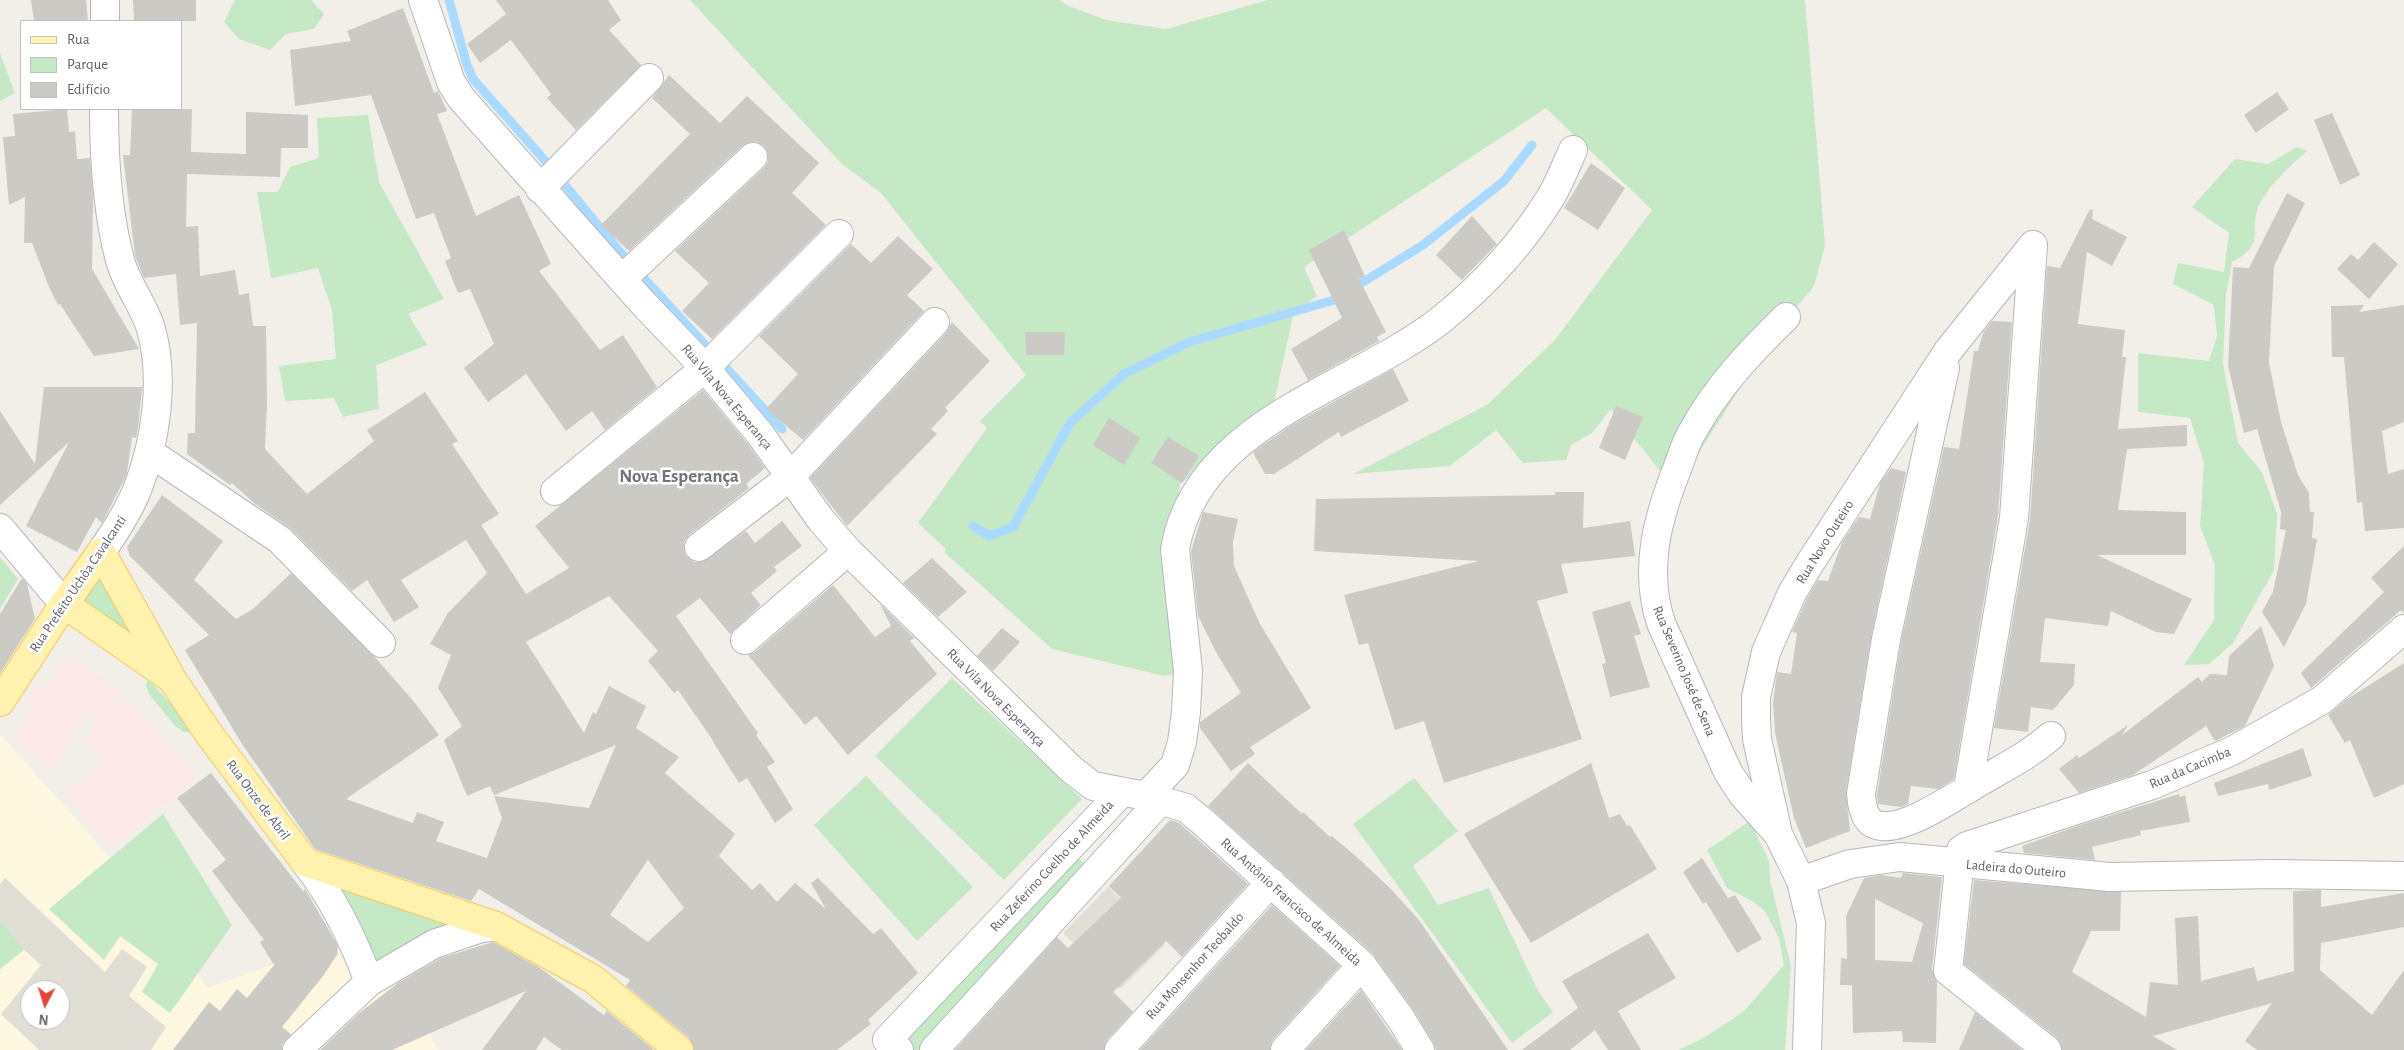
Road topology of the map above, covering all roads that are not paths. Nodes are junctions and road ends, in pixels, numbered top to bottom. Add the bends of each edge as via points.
1 (105, 0) edge
2 (423, 0) edge
3 (105, 20) edge
4 (649, 78) dead end
5 (104, 110) edge
6 (1573, 150) dead end
7 (753, 157) dead end
8 (540, 188) junction
9 (839, 234) dead end
10 (623, 278) junction
11 (1786, 317) dead end
12 (935, 322) dead end
13 (1948, 351) junction
14 (705, 368) junction
15 (149, 452) junction
16 (790, 477) junction
17 (555, 492) dead end
18 (0, 528) edge
19 (699, 547) dead end
20 (848, 551) junction
21 (101, 552) junction
22 (64, 604) junction
23 (2404, 629) edge
24 (745, 640) dead end
25 (381, 643) dead end
26 (172, 679) junction
27 (0, 702) edge
28 (2051, 736) dead end
29 (1968, 788) junction
30 (1143, 796) junction
31 (1778, 834) junction
32 (305, 862) junction
33 (1960, 864) junction
34 (2404, 876) edge
35 (1801, 881) junction
36 (1271, 882) junction
37 (496, 926) junction
38 (1362, 965) junction
39 (369, 982) junction
40 (893, 1045) edge
41 (297, 1050) edge
42 (679, 1050) edge
43 (934, 1050) edge
44 (1119, 1050) edge
45 (1285, 1050) edge
46 (1420, 1050) edge
47 (1807, 1050) edge
48 (2047, 1050) edge

1 - 3 street
2 - 8 street, Rua Vila Nova Esperança via 451,82 461,98
4 - 8 street
5 - 15 street, Rua Prefeito Uchôa Cavalcanti via 108,179 120,261 150,327 155,349 157,398
6 - 30 street via 1553,194 1533,225 1507,258 1441,320 1303,398 1236,448 1200,488 1178,534 1175,549 1188,671 1182,742 1175,765
7 - 10 street
8 - 10 street, Rua Vila Nova Esperança
9 - 14 street
10 - 14 street, Rua Vila Nova Esperança
11 - 31 street, Rua Severino José de Sena via 1748,356 1693,430 1668,490 1653,545 1652,568 1655,604 1661,623 1718,752 1743,795
12 - 16 street
13 - 29 street via 1886,639 1862,804 1870,821 1882,827 1917,818
13 - 29 street, Rua Novo Outeiro via 2032,245 2014,518
13 - 31 street, Rua Novo Outeiro via 1810,563 1792,593 1766,652 1756,697 1757,738
14 - 16 street, Rua Vila Nova Esperança via 760,434
14 - 17 street
15 - 21 street, Rua Prefeito Uchôa Cavalcanti via 137,490
15 - 25 street via 280,540
16 - 19 street
16 - 20 street, Rua Vila Nova Esperança
18 - 22 street
20 - 24 street
20 - 30 street, Rua Vila Nova Esperança via 1056,757 1093,786
21 - 22 main road, Rua Prefeito Uchôa Cavalcanti
21 - 26 main road
22 - 26 main road, Rua Onze de Abril
22 - 27 main road, Rua Prefeito Uchôa Cavalcanti
23 - 33 street, Rua da Cacimba via 2322,700 2232,750 2152,786 1967,846 1960,852
26 - 32 main road, Rua Onze de Abril
28 - 29 street via 2020,761
30 - 36 street, Rua Antônio Francisco de Almeida via 1186,808
30 - 40 street, Rua Zeferino Coelho de Almeida
30 - 43 street
31 - 35 street, Rua Novo Outeiro
32 - 37 main road
32 - 39 street via 337,908
33 - 34 street, Ladeira do Outeiro via 2110,876
33 - 35 street, Ladeira do Outeiro via 1886,858 1850,864
33 - 48 street via 1948,971
35 - 47 street via 1811,923
36 - 38 street, Rua Antônio Francisco de Almeida
36 - 44 street, Rua Monsenhor Teobaldo
37 - 39 street via 434,944
37 - 42 main road via 593,979
38 - 45 street
38 - 46 street, Rua Antônio Francisco de Almeida
39 - 41 street

